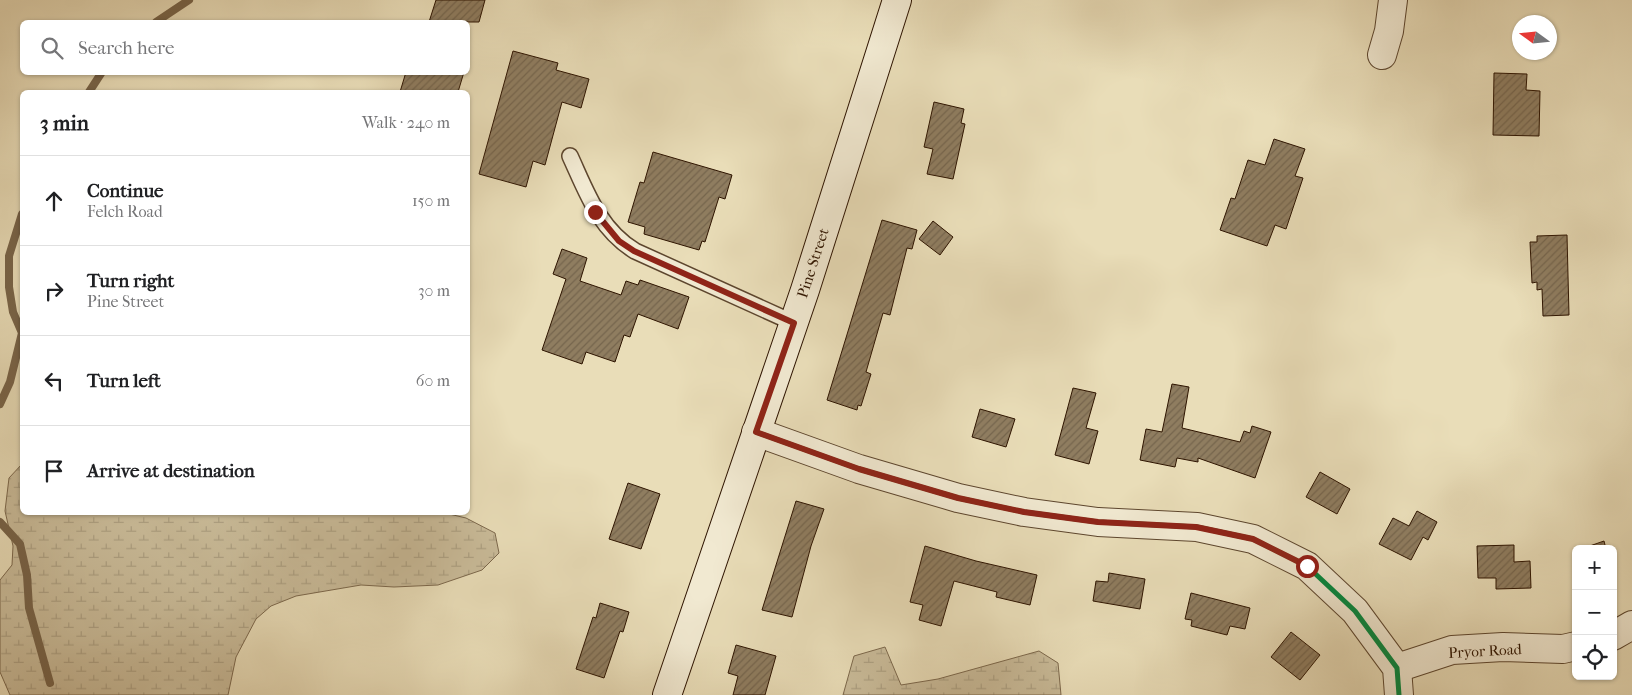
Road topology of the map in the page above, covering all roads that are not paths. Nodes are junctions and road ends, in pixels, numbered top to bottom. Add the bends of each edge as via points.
1 (897, 0) edge
2 (1393, 0) edge
3 (1382, 56) dead end
4 (570, 156) dead end
5 (794, 323) junction
6 (756, 432) junction
7 (1632, 624) edge
8 (1615, 635) edge
9 (1572, 647) edge
10 (1397, 668) junction
11 (667, 695) edge
12 (1399, 695) edge

1 - 5 street, Pine Street
2 - 3 street
4 - 5 lane via 595,212 619,241 634,251
5 - 6 street, Pine Street
6 - 10 street via 859,469 958,498 1098,522 1196,527 1253,539 1307,566 1355,611
6 - 11 street, Pine Street
7 - 8 street
9 - 10 street, Pryor Road via 1452,650
10 - 12 street

